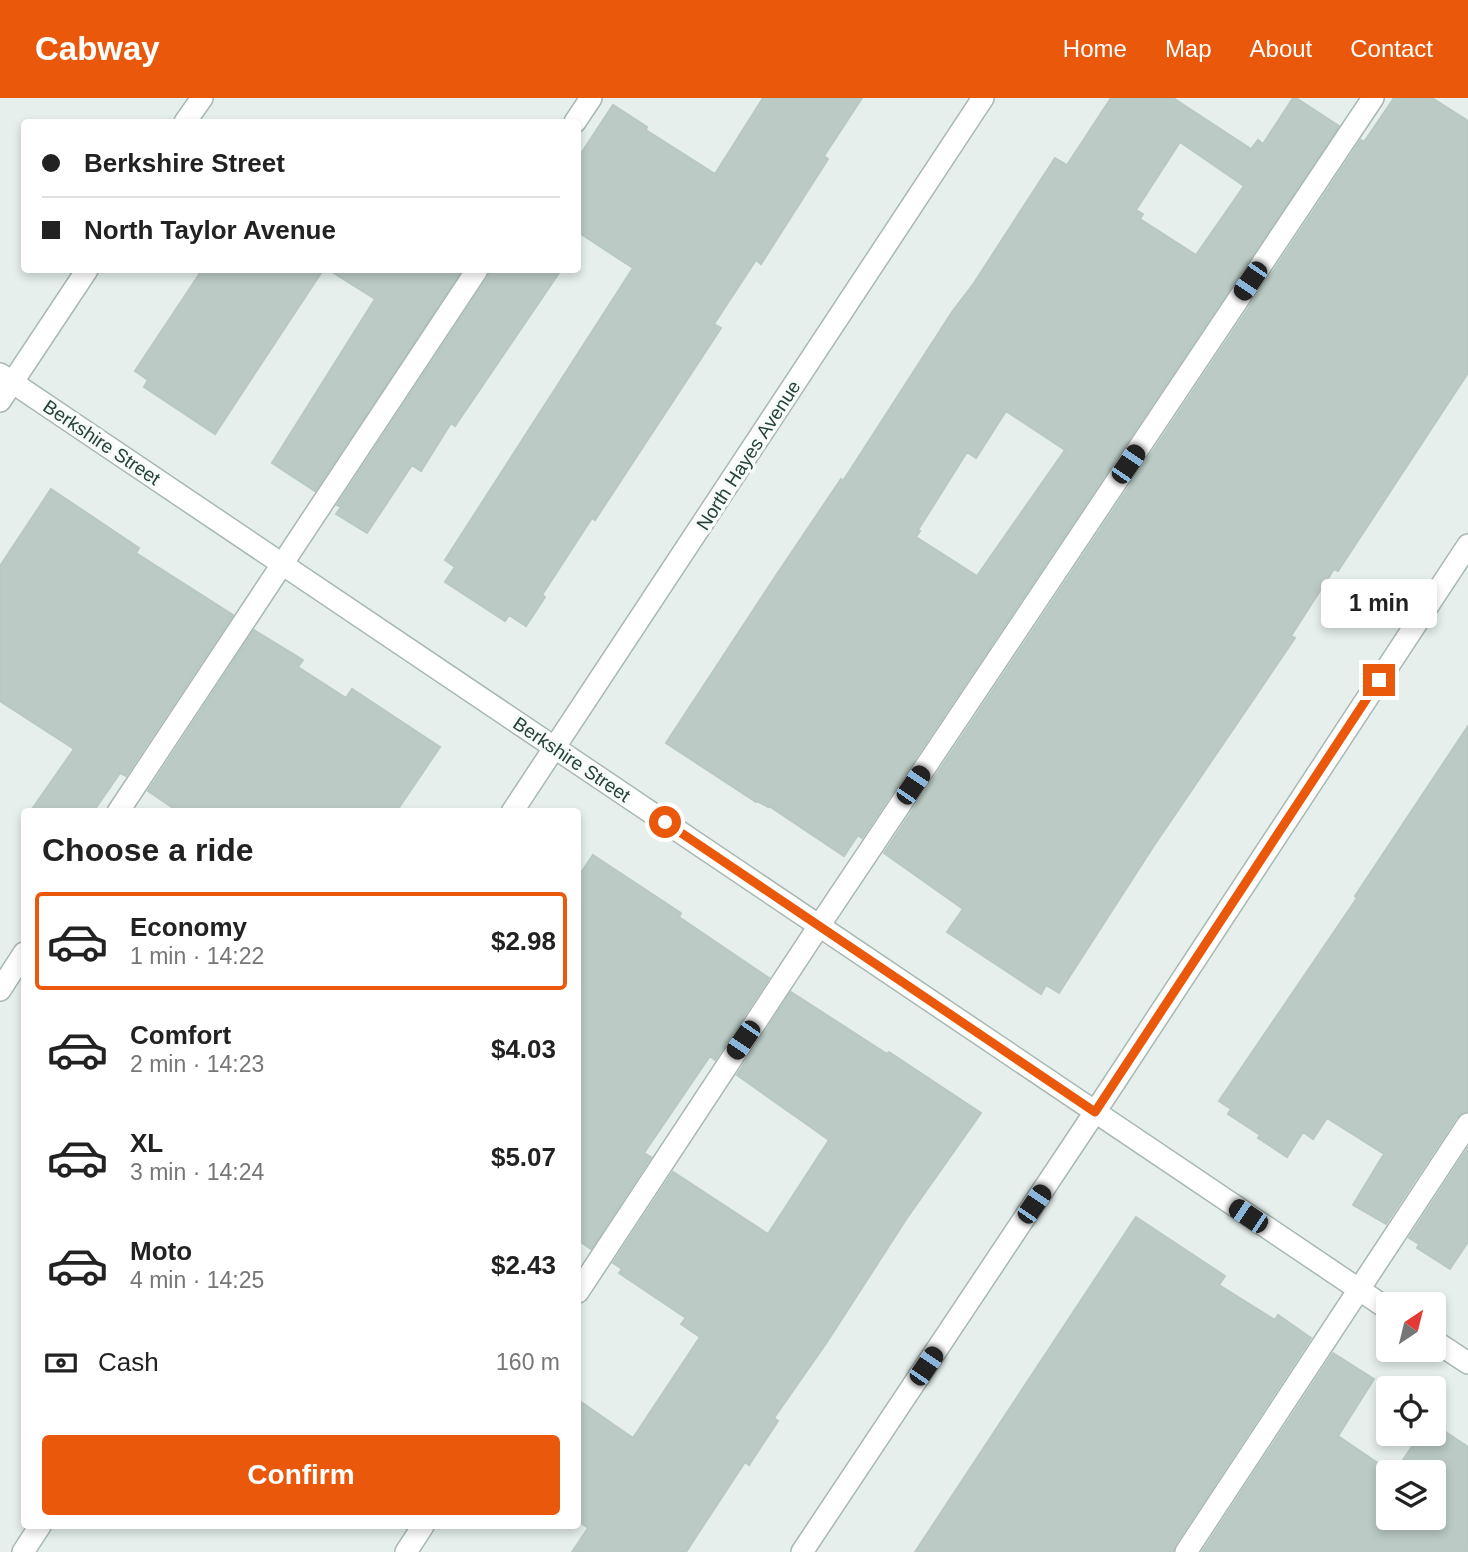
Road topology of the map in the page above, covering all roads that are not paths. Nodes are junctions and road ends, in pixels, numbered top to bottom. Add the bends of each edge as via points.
1 (202, 98) edge
2 (591, 98) edge
3 (983, 98) edge
4 (1373, 98) edge
5 (187, 119) edge
6 (577, 119) edge
7 (85, 273) edge
8 (475, 273) edge
9 (6, 378) edge
10 (0, 401) edge
11 (1468, 545) edge
12 (282, 564) junction
13 (555, 748) junction
14 (121, 808) edge
15 (515, 808) edge
16 (819, 926) junction
17 (21, 958) edge
18 (0, 990) edge
19 (1095, 1112) junction
20 (1468, 1124) edge
21 (581, 1287) edge
22 (1358, 1289) junction
23 (1376, 1301) edge
24 (1446, 1349) edge
25 (1468, 1363) edge
26 (38, 1529) edge
27 (421, 1529) edge
28 (23, 1552) edge
29 (406, 1552) edge
30 (802, 1552) edge
31 (1186, 1552) edge

1 - 5 street
2 - 6 street
3 - 13 street, North Hayes Avenue
4 - 16 street
7 - 9 street
8 - 12 street
9 - 10 street
9 - 12 street, Berkshire Street
11 - 19 street
12 - 13 street, Berkshire Street
12 - 14 street
13 - 15 street, North Hayes Avenue
13 - 16 street, Berkshire Street
16 - 19 street, Berkshire Street
16 - 21 street
17 - 18 street
19 - 22 street, Berkshire Street
19 - 30 street
20 - 22 street
22 - 23 street, Berkshire Street
22 - 31 street
24 - 25 street
26 - 28 street
27 - 29 street

